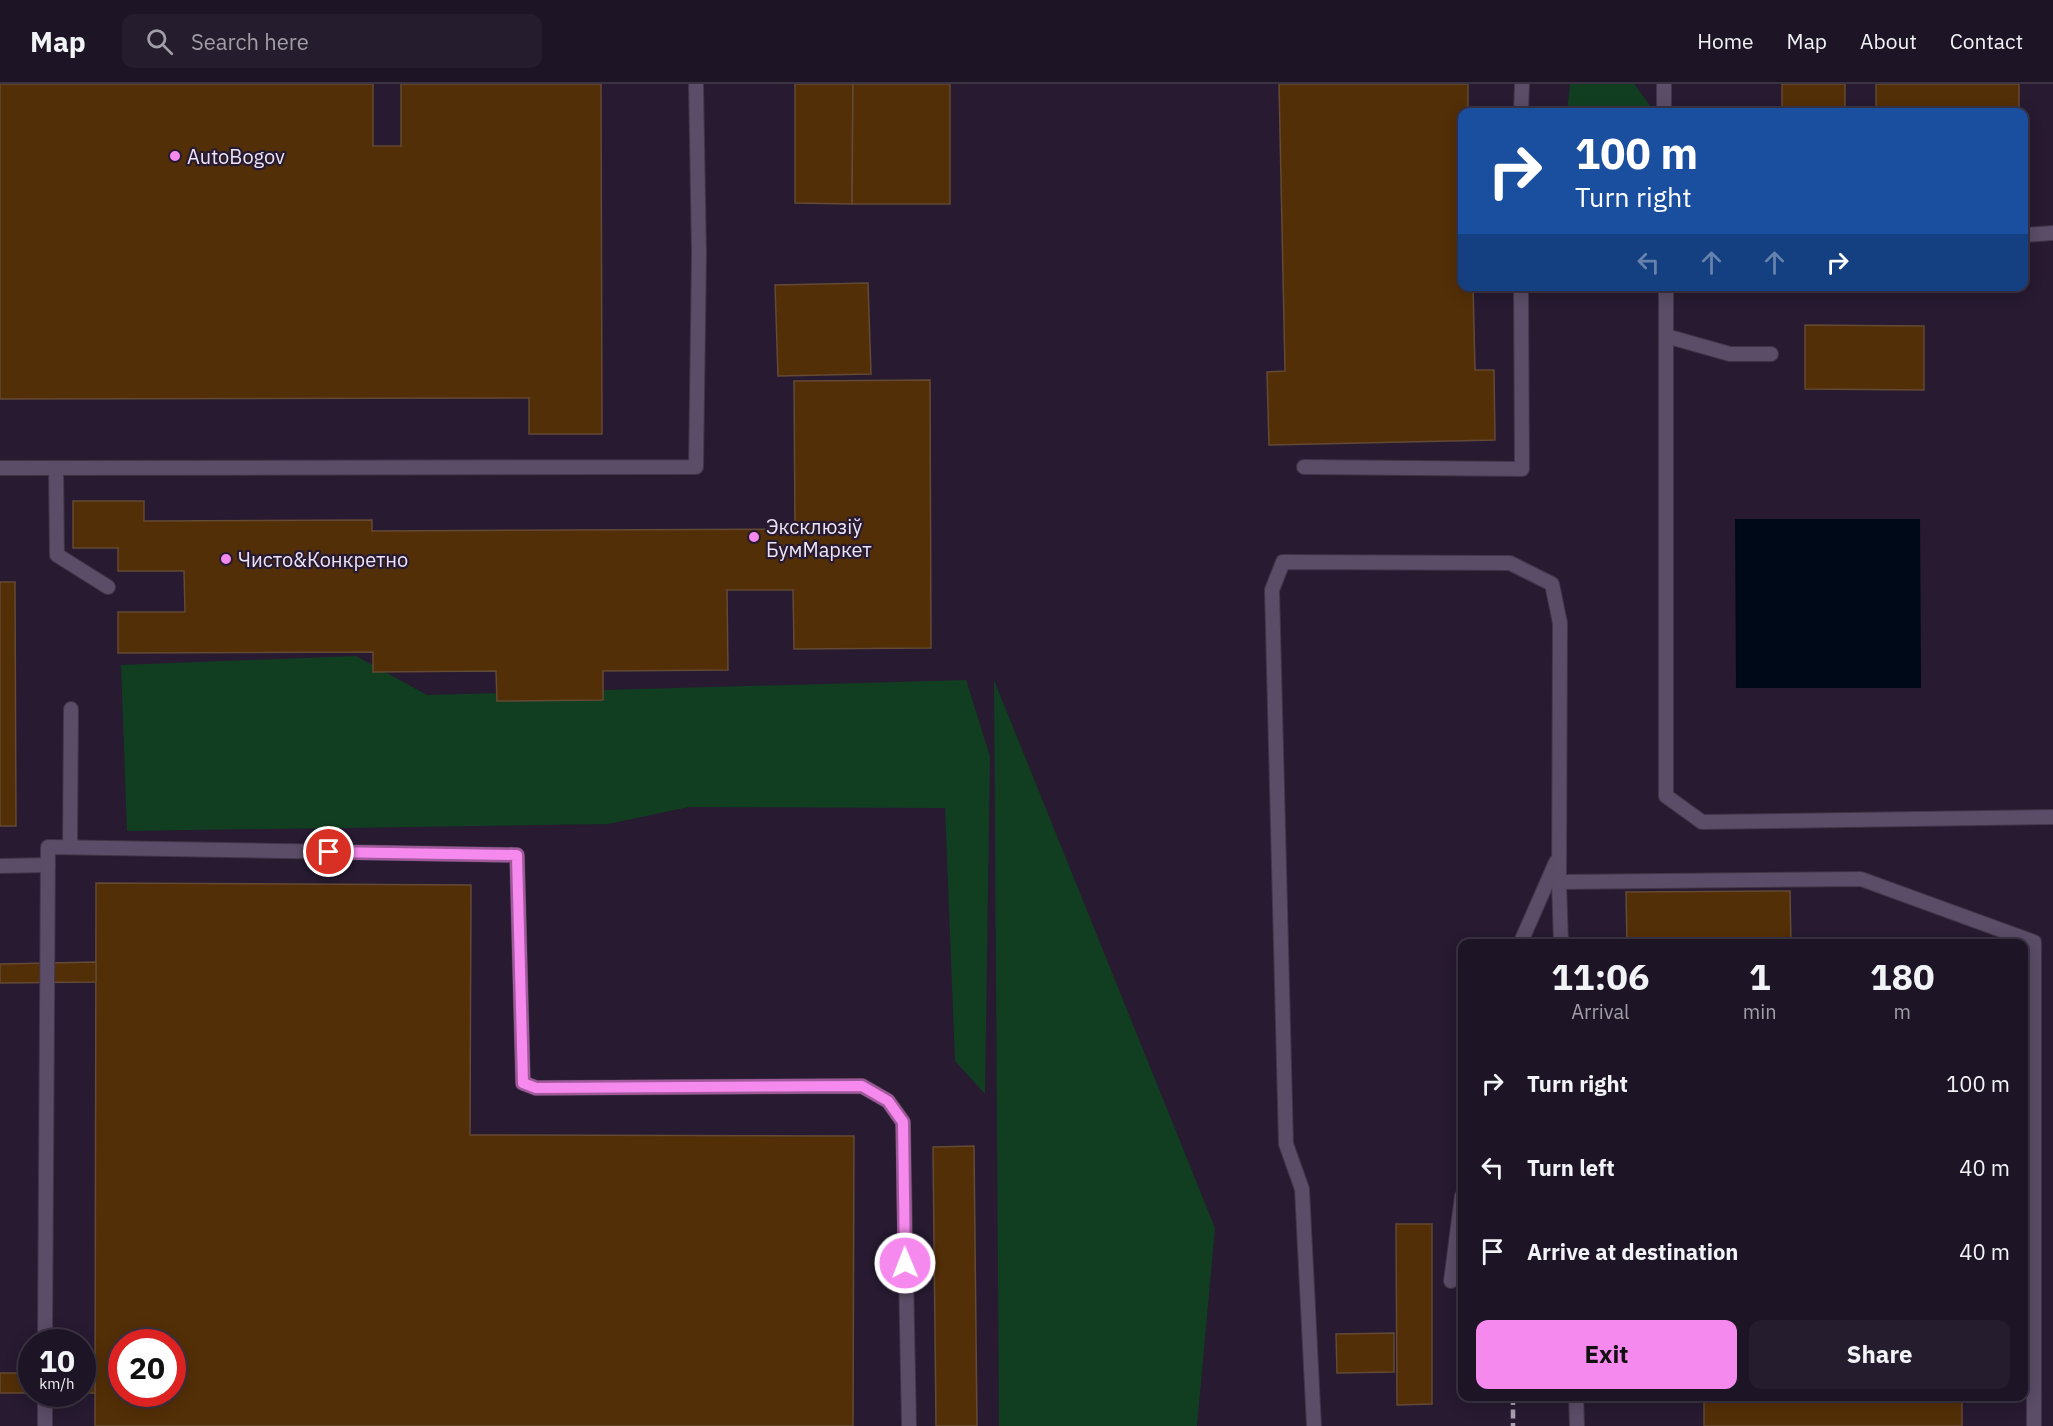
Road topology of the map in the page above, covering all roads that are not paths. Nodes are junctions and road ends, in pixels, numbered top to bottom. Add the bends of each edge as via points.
1 (696, 84) edge
2 (1522, 84) edge
3 (1664, 84) edge
4 (1521, 108) edge
5 (1664, 108) edge
6 (2053, 233) edge
7 (2028, 235) edge
8 (1521, 291) edge
9 (1666, 291) edge
10 (1666, 336) junction
11 (1771, 354) dead end
12 (1304, 467) dead end
13 (0, 468) edge
14 (56, 468) junction
15 (108, 587) dead end
16 (71, 709) dead end
17 (2053, 818) edge
18 (70, 847) junction
19 (1559, 855) junction
20 (48, 865) junction
21 (0, 866) edge
22 (1559, 882) junction
23 (1522, 939) edge
24 (1561, 939) edge
25 (2026, 939) edge
26 (2028, 940) edge
27 (1458, 1227) edge
28 (1451, 1281) dead end
29 (45, 1329) edge
30 (1576, 1401) edge
31 (45, 1407) edge
32 (45, 1426) edge
33 (909, 1426) edge
34 (1314, 1426) edge
35 (1577, 1426) edge
36 (2034, 1426) edge

1 - 14 lane via 696,467
2 - 4 lane
3 - 5 lane
6 - 7 lane
8 - 12 lane via 1522,469
9 - 10 lane
10 - 11 lane via 1730,354
10 - 17 lane via 1666,796 1702,822
13 - 14 lane
14 - 15 lane via 57,555
16 - 18 lane
18 - 20 lane via 48,847
18 - 33 lane via 517,855 523,1083 536,1088 862,1086 888,1101 903,1122
19 - 22 lane
19 - 23 lane
19 - 34 lane via 1560,623 1552,584 1510,563 1283,562 1272,590 1286,1143 1302,1190
20 - 21 lane
20 - 29 lane
22 - 24 lane
22 - 25 lane via 1861,879
26 - 36 lane via 2034,942
27 - 28 lane
30 - 35 lane
31 - 32 lane

